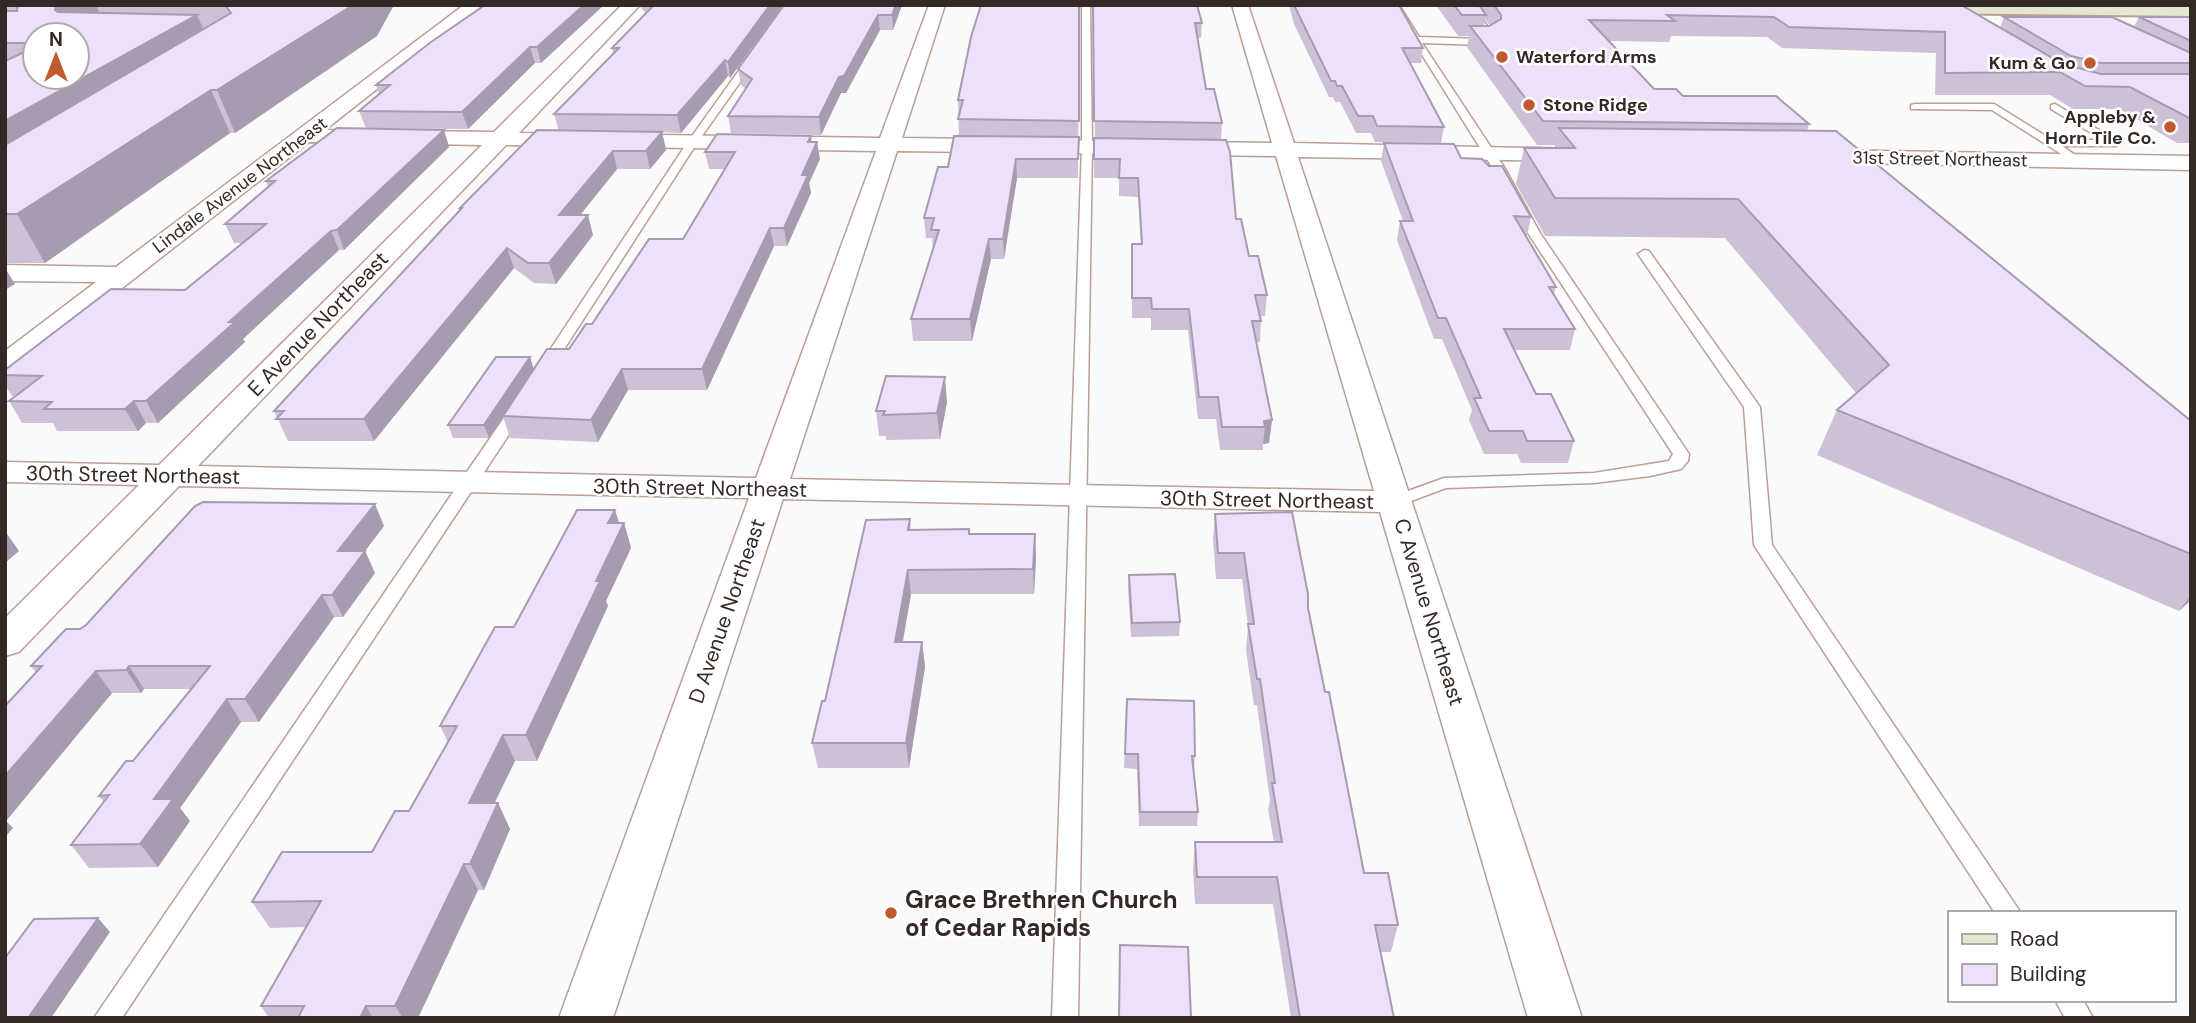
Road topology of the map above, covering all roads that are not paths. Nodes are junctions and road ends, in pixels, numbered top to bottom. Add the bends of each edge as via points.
1 (475, 5) edge
2 (632, 5) edge
3 (937, 5) edge
4 (1086, 5) edge
5 (1240, 5) edge
6 (1395, 5) edge
7 (1468, 5) edge
8 (1894, 7) edge
9 (2048, 7) edge
10 (1949, 10) edge
11 (2191, 10) edge
12 (2082, 21) edge
13 (1416, 40) junction
14 (760, 48) edge
15 (1915, 107) dead end
16 (2055, 107) dead end
17 (304, 136) junction
18 (499, 140) junction
19 (692, 143) junction
20 (2049, 143) junction
21 (2096, 143) junction
22 (890, 144) junction
23 (1087, 146) junction
24 (1286, 149) junction
25 (1488, 153) junction
26 (1598, 154) edge
27 (1803, 157) edge
28 (2077, 161) junction
29 (2125, 162) junction
30 (2191, 163) edge
31 (1644, 254) dead end
32 (5, 273) edge
33 (123, 275) junction
34 (5, 365) edge
35 (5, 472) edge
36 (169, 476) junction
37 (470, 483) junction
38 (769, 490) junction
39 (1076, 497) junction
40 (1395, 502) junction
41 (5, 642) edge
42 (2009, 911) edge
43 (2069, 1002) edge
44 (107, 1018) edge
45 (586, 1018) edge
46 (1065, 1018) edge
47 (1555, 1018) edge
48 (2080, 1018) edge

1 - 17 street, Lindale Avenue Northeast
2 - 18 street, E Avenue Northeast
3 - 22 street, D Avenue Northeast
4 - 23 lane
5 - 24 street, C Avenue Northeast
6 - 13 lane
7 - 13 lane via 1491,37 1484,42
8 - 10 main road
9 - 10 main road
9 - 11 main road
9 - 12 lane
13 - 25 lane
14 - 19 lane
15 - 20 lane via 1994,107
16 - 21 lane via 2116,143
17 - 18 street
17 - 33 street, Lindale Avenue Northeast
18 - 19 street
18 - 36 street, E Avenue Northeast
19 - 22 street
19 - 37 lane
20 - 21 lane
20 - 28 lane
21 - 29 lane
22 - 23 street
22 - 38 street, D Avenue Northeast
23 - 24 street
23 - 39 lane
24 - 25 street
24 - 40 street, C Avenue Northeast
25 - 26 street
25 - 40 lane via 1534,233 1681,454 1680,461 1661,469 1594,478 1444,483
27 - 28 street, 31st Street Northeast
28 - 29 street, 31st Street Northeast
29 - 30 street, 31st Street Northeast
31 - 42 lane via 1752,407 1763,545
32 - 33 street
33 - 34 street, Lindale Avenue Northeast
35 - 36 street, 30th Street Northeast
36 - 37 street, 30th Street Northeast
36 - 41 street, E Avenue Northeast
37 - 38 street, 30th Street Northeast
37 - 44 lane
38 - 39 street, 30th Street Northeast
38 - 45 street, D Avenue Northeast
39 - 40 street, 30th Street Northeast
39 - 46 lane
40 - 47 street, C Avenue Northeast
43 - 48 lane

